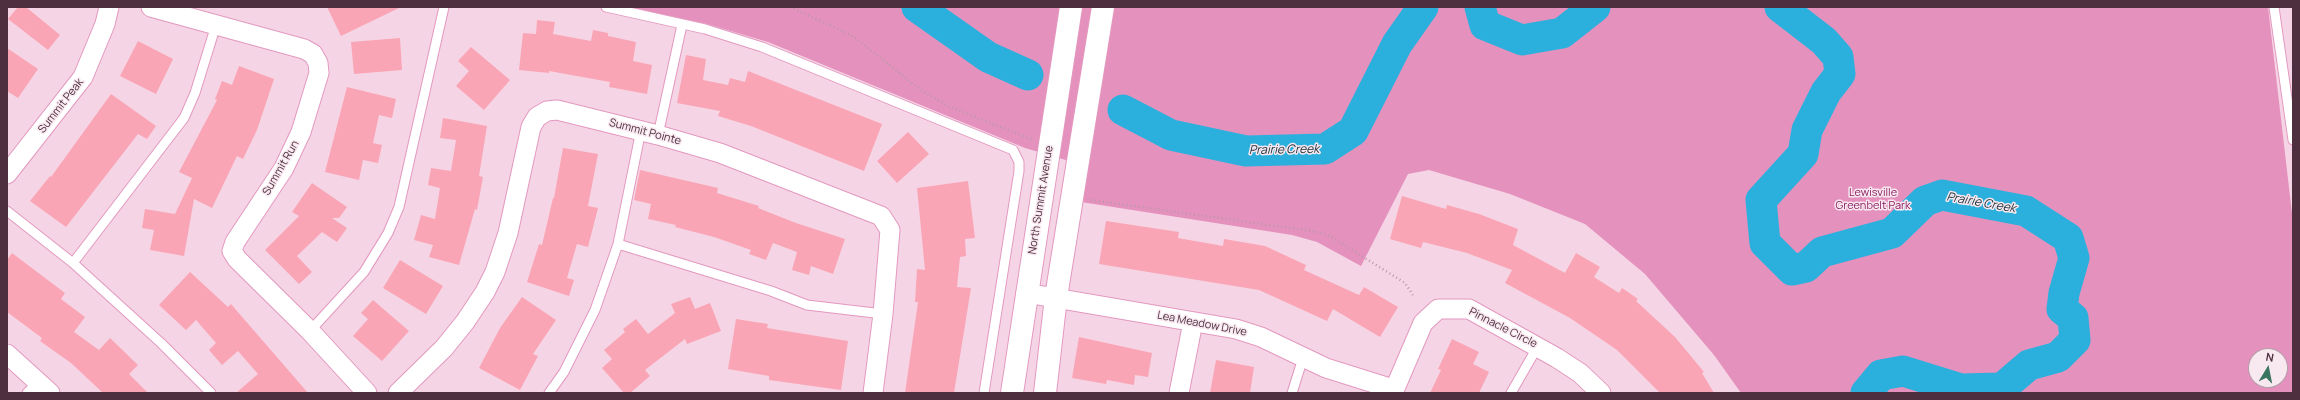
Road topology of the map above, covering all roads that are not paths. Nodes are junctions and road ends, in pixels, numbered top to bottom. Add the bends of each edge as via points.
1 (109, 7) edge
2 (151, 7) edge
3 (444, 7) edge
4 (606, 7) edge
5 (1071, 7) edge
6 (1103, 7) edge
7 (2274, 7) edge
8 (682, 24) junction
9 (216, 25) junction
10 (650, 132) junction
11 (2293, 140) edge
12 (7, 174) edge
13 (7, 211) edge
14 (618, 244) junction
15 (73, 264) junction
16 (1026, 292) junction
17 (1056, 297) junction
18 (883, 314) junction
19 (1193, 322) junction
20 (310, 332) junction
21 (1538, 346) junction
22 (7, 354) edge
23 (1303, 358) junction
24 (38, 389) edge
25 (1393, 391) edge
26 (211, 393) edge
27 (367, 393) edge
28 (398, 393) edge
29 (549, 393) edge
30 (873, 393) edge
31 (984, 393) edge
32 (1012, 393) edge
33 (1045, 393) edge
34 (1179, 393) edge
35 (1292, 393) edge
36 (1510, 393) edge
37 (1601, 393) edge

1 - 12 street, Summit Peak via 105,24 83,77
2 - 9 street, Summit Run
3 - 20 lane via 399,207 388,233 364,272
4 - 8 lane
5 - 16 main road, North Summit Avenue
6 - 17 main road
7 - 11 lane
8 - 10 lane
8 - 31 lane via 762,47 1013,150 1019,162 1019,171
9 - 15 lane via 195,93 184,118
9 - 20 street, Summit Run via 304,49 313,54 318,63 319,73 301,132 284,168 232,250 237,259
10 - 14 lane
10 - 18 street, Summit Pointe via 720,153 881,216 890,230
10 - 28 street, Summit Pointe via 557,110 546,111 537,117 531,127 513,215 495,272 473,310 448,343
13 - 15 lane
14 - 18 lane via 771,291 807,305
14 - 29 lane via 595,310 564,372
15 - 26 lane via 161,343
16 - 17 street, Lea Meadow Drive
16 - 32 main road, North Summit Avenue
17 - 19 street, Lea Meadow Drive
17 - 33 main road
18 - 30 street, Summit Pointe
19 - 23 street, Lea Meadow Drive via 1236,329 1261,337
19 - 34 street
20 - 27 street, Summit Run
21 - 25 street, Pinnacle Circle via 1469,309 1438,309 1424,323
21 - 36 lane
21 - 37 street, Pinnacle Circle via 1580,373
22 - 24 street
23 - 25 street, Lea Meadow Drive
23 - 35 lane

